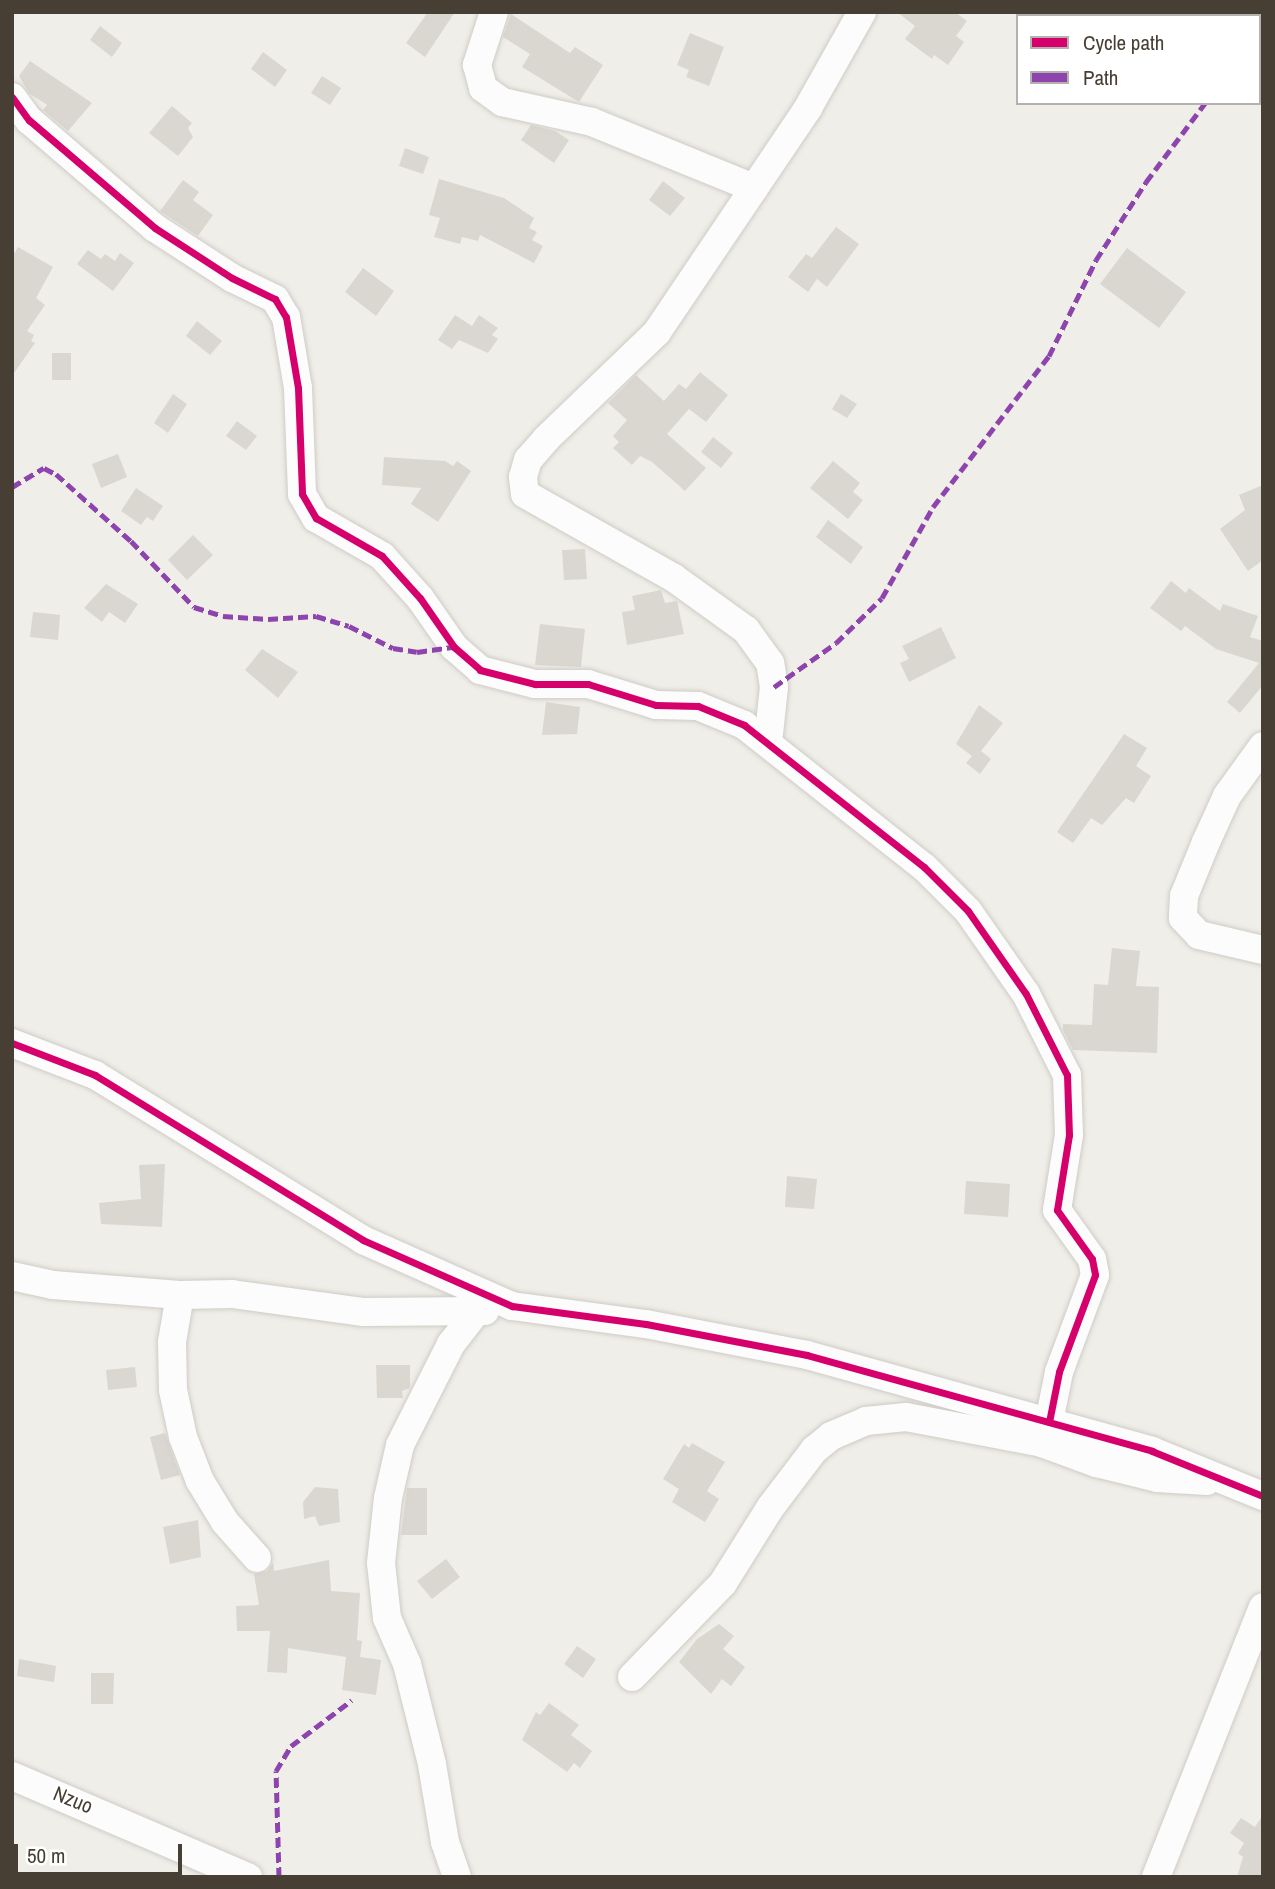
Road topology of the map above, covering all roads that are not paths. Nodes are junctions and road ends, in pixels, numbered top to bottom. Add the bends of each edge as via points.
1 (494, 12) edge
2 (862, 12) edge
3 (1255, 12) edge
4 (1263, 14) edge
5 (12, 97) edge
6 (754, 188) junction
7 (768, 743) junction
8 (1263, 746) edge
9 (1263, 950) edge
10 (12, 1043) edge
11 (12, 1276) edge
12 (180, 1295) junction
13 (512, 1306) junction
14 (475, 1313) junction
15 (1049, 1422) junction
16 (1217, 1480) junction
17 (1263, 1496) edge
18 (257, 1558) dead end
19 (1263, 1607) edge
20 (632, 1677) dead end
21 (12, 1776) edge
22 (248, 1877) edge
23 (457, 1877) edge
24 (1156, 1877) edge

1 - 6 street via 477,65 483,88 502,102 592,122
2 - 6 street via 808,108
3 - 4 street
5 - 7 street via 29,120 155,228 232,278 275,299 286,317 294,354 302,494 316,518 382,556 420,598 454,647 480,670 536,684 588,684 656,705 698,706 744,725
6 - 7 street via 657,332 546,439 527,460 523,477 526,494 674,578 746,630 770,663 774,687
7 - 15 street via 924,867 968,911 1026,994 1068,1074 1069,1135 1057,1210 1092,1259 1095,1275 1059,1372
8 - 9 street via 1227,796 1184,896 1183,918 1199,935 1224,945
10 - 13 street via 95,1074 363,1240
11 - 12 street via 53,1285
12 - 14 street via 232,1294 364,1312
12 - 18 street via 172,1342 173,1390 183,1437 206,1491
13 - 14 street
13 - 15 street via 646,1324 807,1355
14 - 23 street via 451,1344 400,1445 381,1563 387,1618 407,1664 432,1764 445,1842
15 - 16 street via 1152,1451
16 - 17 street
16 - 20 street via 1157,1478 1042,1443 906,1417 866,1421 831,1436 814,1450 770,1508 723,1583
19 - 24 street
21 - 22 street, Nzuo

